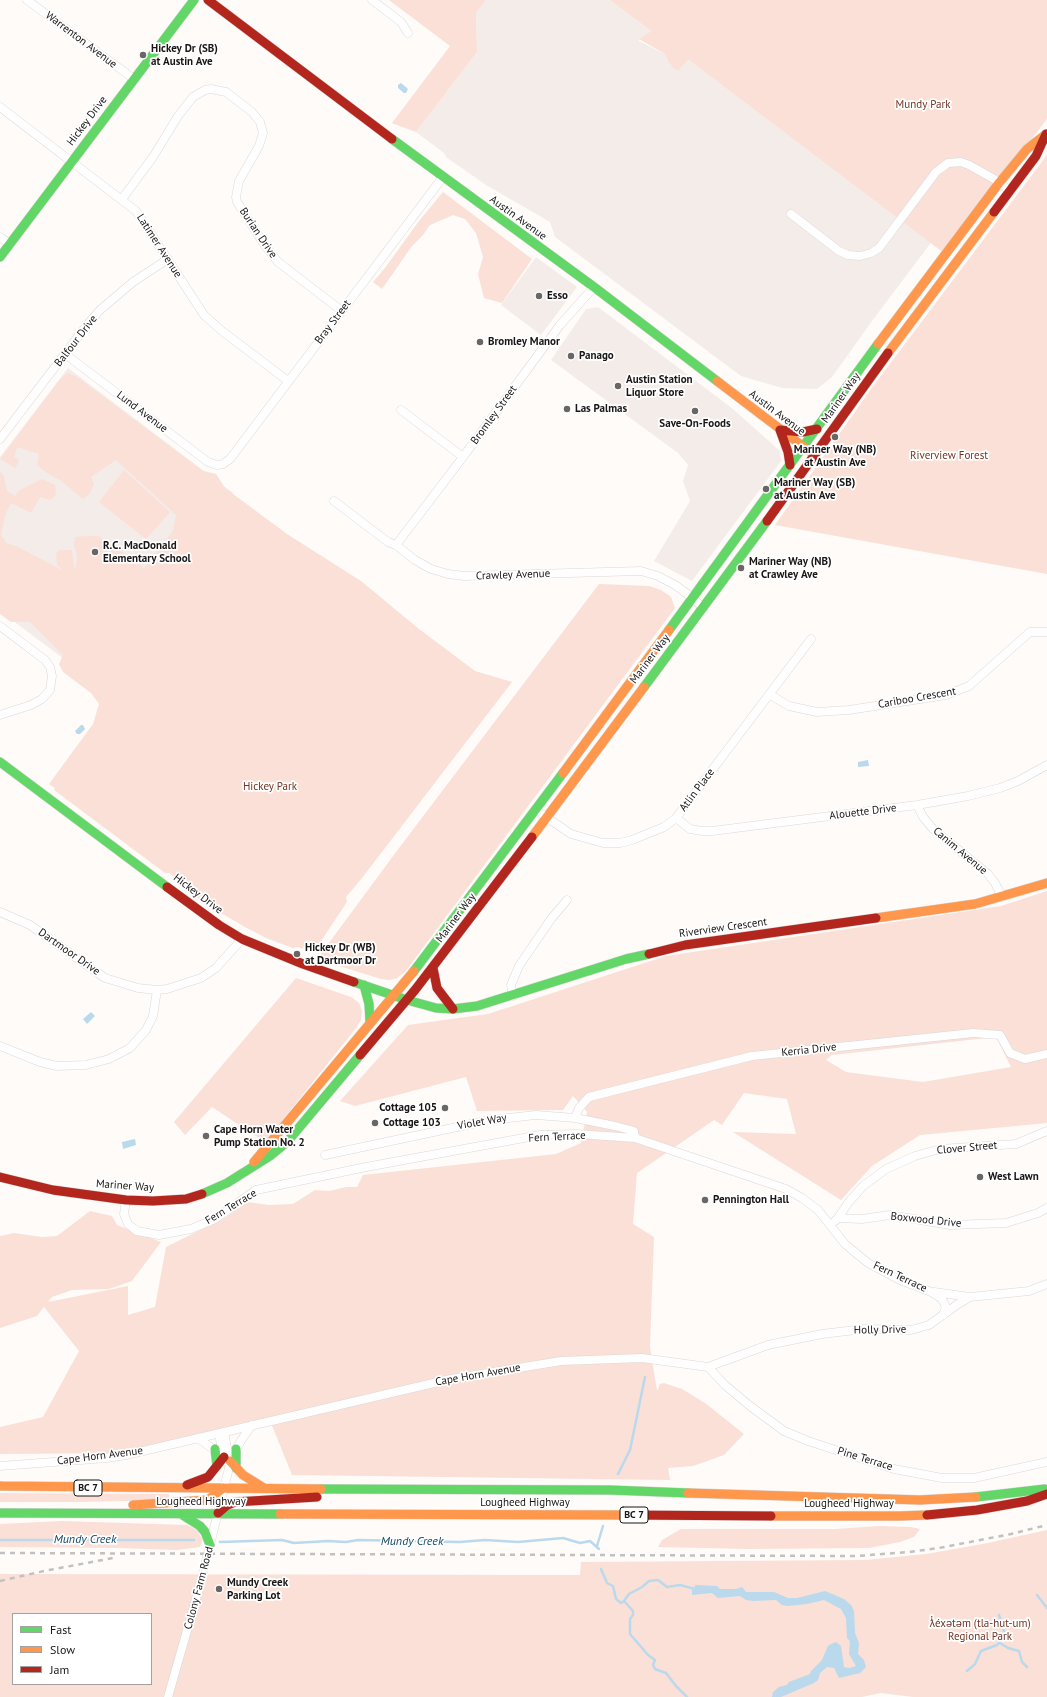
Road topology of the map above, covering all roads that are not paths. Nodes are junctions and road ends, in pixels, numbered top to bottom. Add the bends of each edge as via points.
1 (28, 0) edge
2 (194, 0) edge
3 (208, 0) edge
4 (372, 0) edge
5 (408, 33) dead end
6 (134, 79) junction
7 (0, 107) edge
8 (1046, 133) edge
9 (72, 161) junction
10 (443, 177) junction
11 (999, 182) junction
12 (1010, 191) junction
13 (122, 200) junction
14 (791, 214) dead end
15 (0, 237) edge
16 (10, 244) junction
17 (0, 257) edge
18 (168, 259) junction
19 (594, 287) junction
20 (342, 311) junction
21 (65, 354) junction
22 (288, 380) junction
23 (401, 410) dead end
24 (817, 429) junction
25 (780, 430) junction
26 (0, 439) edge
27 (804, 447) junction
28 (814, 455) junction
29 (463, 457) junction
30 (220, 465) joint
31 (790, 465) junction
32 (334, 501) dead end
33 (396, 545) junction
34 (694, 598) junction
35 (703, 608) junction
36 (0, 626) edge
37 (1047, 632) edge
38 (812, 639) dead end
39 (769, 694) junction
40 (0, 714) edge
41 (0, 762) edge
42 (1047, 765) edge
43 (918, 805) junction
44 (536, 810) junction
45 (546, 818) junction
46 (676, 818) junction
47 (1047, 883) edge
48 (1002, 897) junction
49 (567, 900) dead end
50 (0, 912) edge
51 (242, 939) junction
52 (433, 968) junction
53 (364, 985) junction
54 (157, 990) junction
55 (394, 995) junction
56 (513, 996) junction
57 (407, 1000) junction
58 (452, 1009) junction
59 (370, 1022) junction
60 (0, 1046) edge
61 (1047, 1054) edge
62 (575, 1118) junction
63 (1047, 1131) edge
64 (1038, 1136) junction
65 (635, 1138) junction
66 (1047, 1138) edge
67 (325, 1155) dead end
68 (244, 1172) junction
69 (0, 1177) edge
70 (126, 1200) junction
71 (1047, 1208) edge
72 (838, 1218) junction
73 (831, 1227) junction
74 (1047, 1284) edge
75 (931, 1292) junction
76 (970, 1297) junction
77 (944, 1315) junction
78 (708, 1368) junction
79 (252, 1425) junction
80 (222, 1433) junction
81 (198, 1438) junction
82 (236, 1449) joint
83 (215, 1450) junction
84 (230, 1462) junction
85 (1047, 1462) edge
86 (0, 1466) edge
87 (217, 1466) junction
88 (1, 1486) edge
89 (173, 1488) junction
90 (223, 1488) junction
91 (266, 1488) junction
92 (1047, 1488) edge
93 (416, 1489) junction
94 (1047, 1494) edge
95 (0, 1513) edge
96 (64, 1513) junction
97 (180, 1513) junction
98 (218, 1513) junction
99 (210, 1545) junction
100 (168, 1697) edge

1 - 6 street, Warrenton Avenue
2 - 6 main road, Hickey Drive
3 - 10 main road, Austin Avenue
4 - 5 street via 401,22
6 - 9 main road, Hickey Drive
7 - 9 street, Latimer Avenue
8 - 11 main road, Mariner Way via 1027,149
8 - 12 main road, Mariner Way via 1036,156
9 - 13 street, Latimer Avenue
9 - 16 main road, Hickey Drive
10 - 19 main road, Austin Avenue
10 - 20 street, Bray Street
11 - 12 street
11 - 14 street via 965,163 945,165 936,172 879,248 864,255 851,255 839,251
11 - 24 main road, Mariner Way
12 - 28 main road, Mariner Way
13 - 18 street, Latimer Avenue via 141,217
13 - 20 street, Burian Drive via 193,97 199,92 211,89 226,92 252,112 260,122 263,133 259,146 239,181 236,197 238,202 278,262
15 - 16 street
16 - 17 main road, Hickey Drive
18 - 21 street, Balfour Drive via 116,295 87,325
18 - 22 street, Latimer Avenue via 209,320
19 - 25 main road, Austin Avenue
19 - 29 street, Bromley Street via 560,325
20 - 22 street, Bray Street
21 - 26 street, Balfour Drive
21 - 30 street, Lund Avenue via 208,462
22 - 30 street, Bray Street via 230,459
23 - 29 street
24 - 25 main road via 803,432
24 - 27 main road, Mariner Way
25 - 27 main road, Austin Avenue
25 - 31 main road
27 - 28 main road, Austin Avenue
27 - 31 main road, Mariner Way
28 - 35 main road, Mariner Way
29 - 33 street, Bromley Street
31 - 34 main road, Mariner Way
32 - 33 street, Crawley Avenue via 388,542
33 - 34 street, Crawley Avenue via 425,565 456,576 636,570 665,579
34 - 35 street, Crawley Avenue
34 - 44 main road, Mariner Way
35 - 45 main road, Mariner Way
36 - 40 street via 44,660 50,667 52,676 50,690 42,699
37 - 39 street, Cariboo Crescent via 1030,632 969,686 946,695 817,712 797,709
38 - 39 street, Atlin Place
39 - 46 street, Atlin Place
41 - 51 main road, Hickey Drive via 219,925
42 - 43 street, Alouette Drive via 1018,781 985,792
43 - 46 street, Alouette Drive via 712,831 690,829
43 - 48 street, Canim Avenue via 922,817 933,828 988,874
44 - 45 street, Atlin Place
44 - 55 main road, Mariner Way
45 - 46 street, Atlin Place via 571,834 592,841 610,843 645,836
45 - 52 main road, Mariner Way
47 - 48 main road, Riverview Crescent
48 - 56 main road, Riverview Crescent via 952,908 685,945 632,958
49 - 56 street via 519,966 511,985
50 - 54 street, Dartmoor Drive via 30,925 105,978 126,986
51 - 53 main road, Hickey Drive
51 - 54 street, Dartmoor Drive via 216,968 201,978
52 - 57 main road, Mariner Way
52 - 58 main road via 437,988
53 - 55 main road, Hickey Drive
53 - 59 main road
54 - 60 street via 153,1016 142,1035 130,1048 110,1059 86,1066 57,1066
55 - 57 main road, Hickey Drive
55 - 59 main road, Mariner Way
56 - 58 main road, Riverview Crescent via 478,1006
57 - 58 main road, Riverview Crescent
57 - 68 main road, Mariner Way via 290,1138 270,1156
59 - 68 main road, Mariner Way
61 - 62 street, Kerria Drive via 1025,1059 1010,1053 1000,1035 973,1033 752,1056 588,1097
62 - 65 street, Violet Way via 634,1131
62 - 67 street, Violet Way via 536,1115 490,1120
63 - 64 street, Clover Street
64 - 66 street
64 - 72 street, Clover Street via 1016,1144 940,1149 915,1156 886,1169 863,1186
65 - 70 street, Fern Terrace via 577,1134 540,1135 366,1167 256,1190 215,1218 191,1229 159,1235 137,1231 128,1224 124,1214
65 - 73 street, Fern Terrace via 786,1189 818,1210
68 - 70 main road, Mariner Way via 219,1188 186,1199
69 - 70 main road, Mariner Way via 52,1190
71 - 72 street, Boxwood Drive via 1006,1223 950,1225 890,1216
72 - 73 street
73 - 75 street, Fern Terrace via 845,1244 868,1263 900,1280
74 - 76 street, Holly Drive via 1029,1290
75 - 76 street
75 - 77 street, Fern Terrace via 942,1299 946,1307
76 - 77 street, Holly Drive
77 - 78 street, Holly Drive via 929,1325 911,1330 864,1329 768,1344
78 - 79 street, Cape Horn Avenue via 642,1358 561,1361 451,1379
78 - 85 street, Pine Terrace via 750,1406 784,1431 894,1469 942,1478 974,1478
79 - 80 street, Cape Horn Avenue
79 - 82 street
80 - 81 street, Cape Horn Avenue
80 - 84 street, Colony Farm Road
81 - 83 street
81 - 86 street, Cape Horn Avenue via 107,1458
82 - 84 main road via 235,1458
83 - 84 street
83 - 87 main road
84 - 87 main road
84 - 90 street, Colony Farm Road
84 - 91 main road via 248,1479
87 - 89 main road via 206,1478
88 - 89 main road, Lougheed Highway / BC 7
89 - 90 main road, Lougheed Highway / BC 7
90 - 91 main road, Lougheed Highway / BC 7
90 - 96 main road via 216,1496 206,1500 94,1508
90 - 98 street, Colony Farm Road
91 - 93 main road, Lougheed Highway / BC 7
92 - 93 main road, Lougheed Highway / BC 7 via 984,1497 936,1500 665,1491
93 - 98 main road via 235,1502
94 - 98 main road, Lougheed Highway / BC 7 via 1027,1501 977,1510 905,1515
95 - 96 main road, Lougheed Highway / BC 7
96 - 97 main road, Lougheed Highway / BC 7
97 - 98 main road, Lougheed Highway / BC 7
97 - 99 main road via 200,1526
98 - 99 street, Colony Farm Road
99 - 100 street, Colony Farm Road

